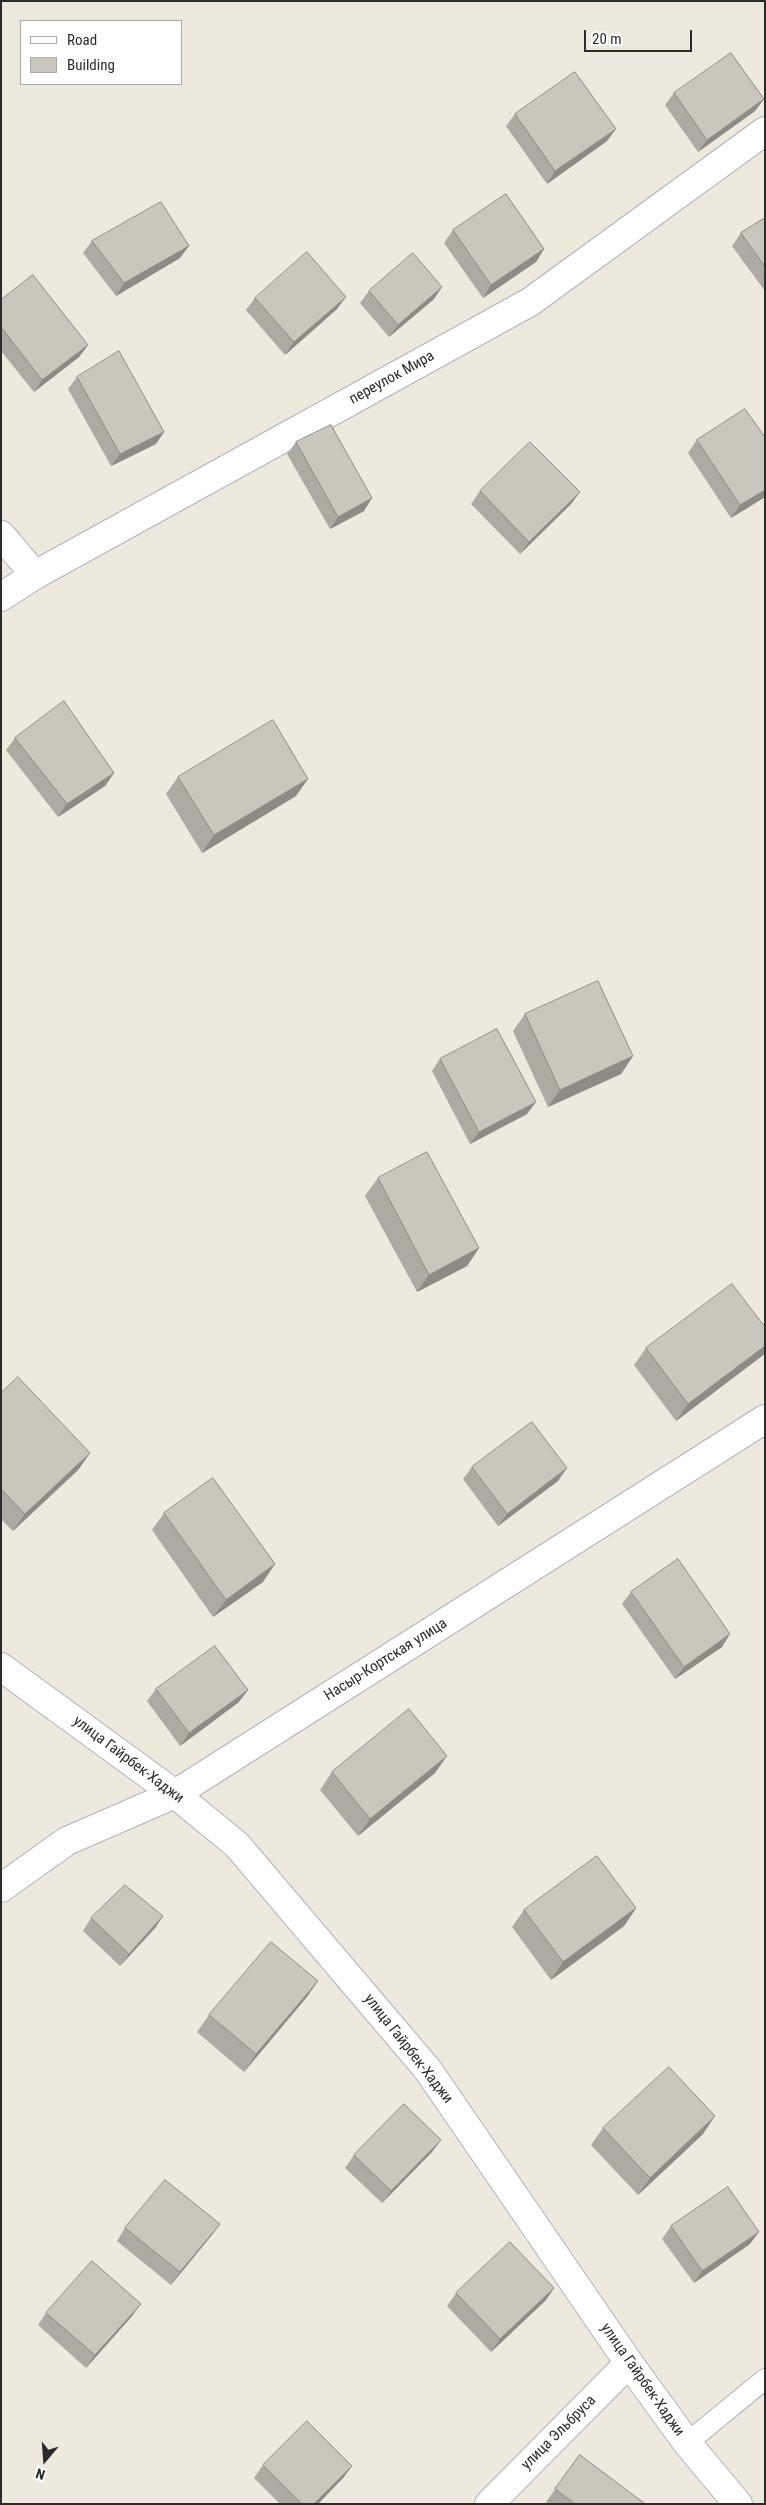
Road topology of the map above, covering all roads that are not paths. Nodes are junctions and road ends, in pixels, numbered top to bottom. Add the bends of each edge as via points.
1 (765, 131) edge
2 (1, 535) edge
3 (35, 575) junction
4 (1, 597) edge
5 (765, 1419) edge
6 (1, 1667) edge
7 (175, 1794) junction
8 (1, 1888) edge
9 (629, 2363) junction
10 (765, 2379) edge
11 (687, 2443) junction
12 (489, 2504) edge
13 (738, 2504) edge

1 - 3 street, переулок Мира via 530,302
2 - 3 street
3 - 4 street, переулок Мира
5 - 7 street, Насыр-Кортская улица
6 - 7 street, улица Гайрбек-Хаджи
7 - 8 street, Насыр-Кортская улица via 67,1841
7 - 9 street, улица Гайрбек-Хаджи via 237,1845 428,2070
9 - 11 street, улица Гайрбек-Хаджи
9 - 12 street, улица Эльбруса
10 - 11 lane
11 - 13 street, улица Гайрбек-Хаджи

